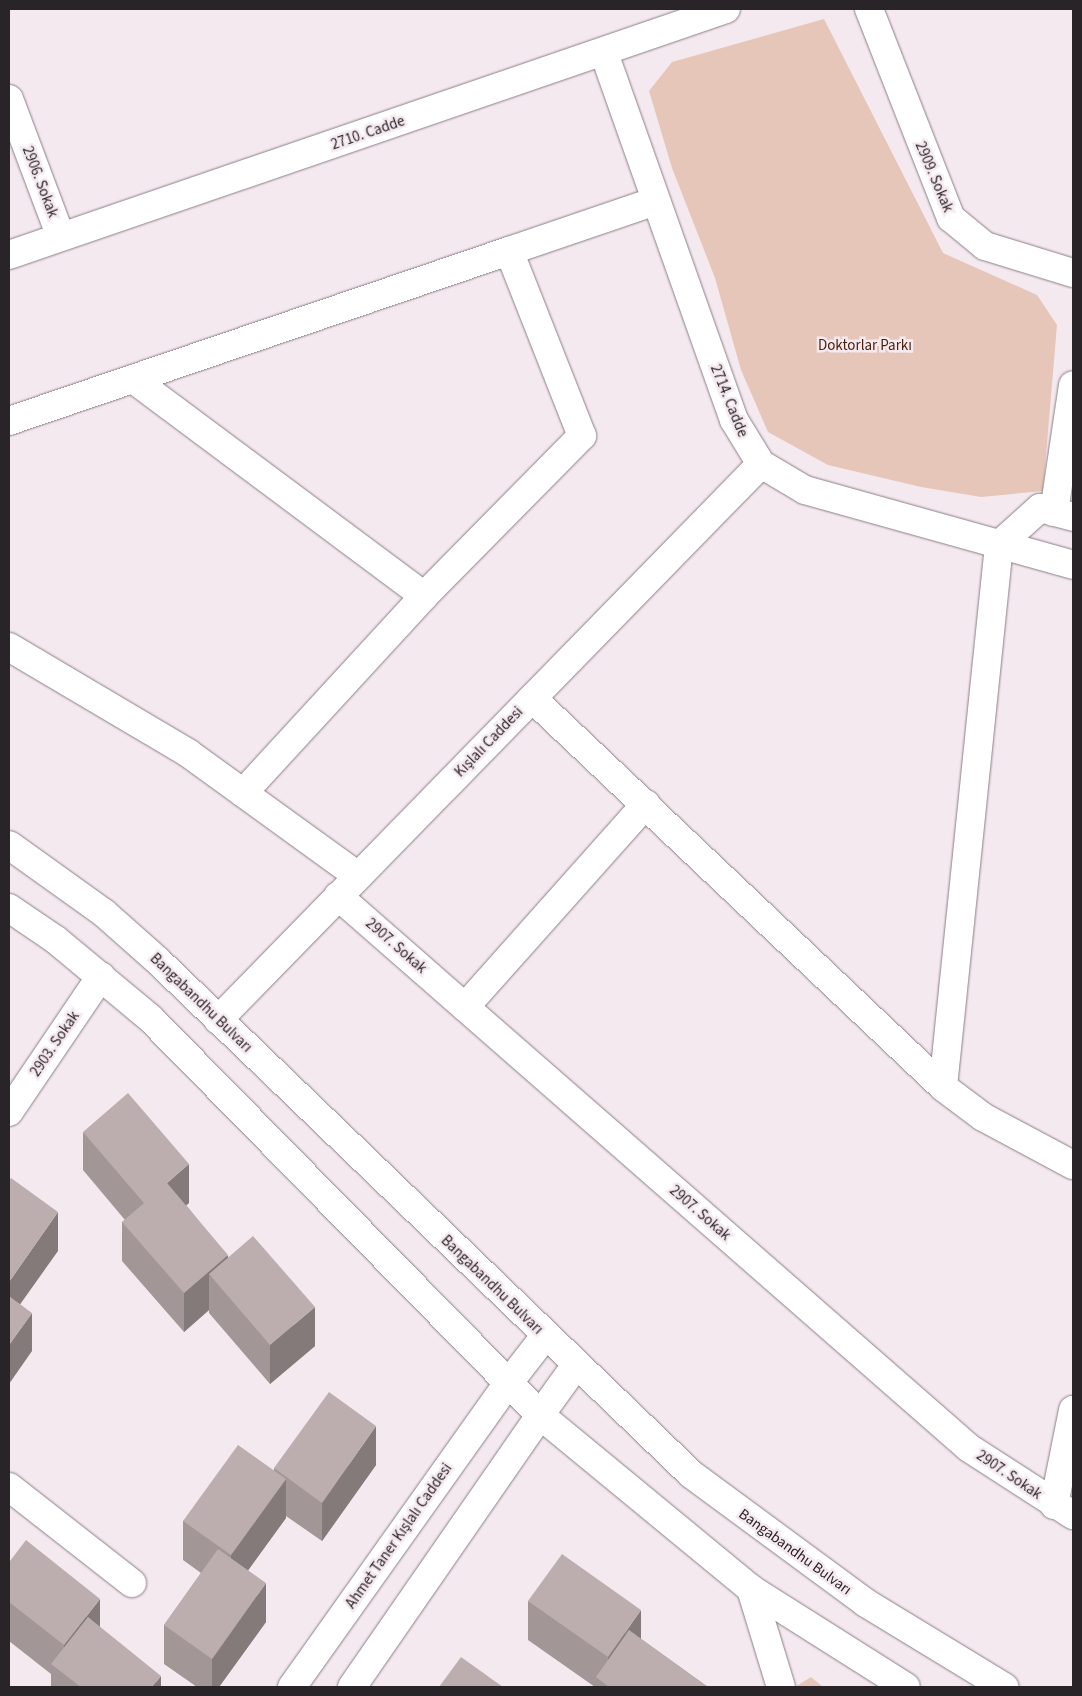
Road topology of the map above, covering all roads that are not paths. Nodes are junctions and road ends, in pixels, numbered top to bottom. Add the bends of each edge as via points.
1 (726, 9) edge
2 (869, 9) edge
3 (604, 53) junction
4 (9, 101) edge
5 (656, 201) junction
6 (61, 237) junction
7 (509, 251) junction
8 (9, 255) edge
9 (1073, 273) edge
10 (133, 379) junction
11 (1073, 385) edge
12 (9, 421) edge
13 (761, 464) junction
14 (1064, 515) edge
15 (1000, 545) junction
16 (1073, 565) edge
17 (424, 596) junction
18 (9, 647) edge
19 (532, 698) junction
20 (243, 793) junction
21 (646, 804) junction
22 (9, 846) edge
23 (358, 876) junction
24 (338, 896) junction
25 (9, 908) edge
26 (101, 976) junction
27 (465, 1007) junction
28 (218, 1020) junction
29 (943, 1087) junction
30 (9, 1112) edge
31 (1073, 1165) edge
32 (544, 1336) junction
33 (576, 1365) junction
34 (507, 1385) junction
35 (1073, 1410) edge
36 (540, 1415) junction
37 (9, 1487) edge
38 (1064, 1510) edge
39 (132, 1583) dead end
40 (751, 1589) junction
41 (292, 1687) edge
42 (352, 1687) edge
43 (781, 1687) edge
44 (906, 1687) edge
45 (1004, 1687) edge

1 - 3 street, 2710. Cadde
2 - 9 street, 2909. Sokak via 951,218 984,246
3 - 5 street, 2714. Cadde
3 - 6 street, 2710. Cadde
4 - 6 street, 2906. Sokak
5 - 7 street
5 - 13 street, 2714. Cadde via 734,420
6 - 8 street, 2710. Cadde
7 - 10 street
7 - 17 street via 582,436
10 - 12 street
10 - 17 street
11 - 14 street
13 - 15 street, 2714. Cadde via 805,490
13 - 19 street, Kışlalı Caddesi
14 - 15 street via 1040,508
15 - 16 street, 2714. Cadde
15 - 29 street
17 - 20 street
18 - 20 street via 188,753
19 - 21 street
19 - 23 street, Kışlalı Caddesi
20 - 23 street
21 - 27 street
21 - 29 street
22 - 28 street, Bangabandhu Bulvarı via 104,913
23 - 24 street, Kışlalı Caddesi
24 - 27 street, 2907. Sokak
24 - 28 street, Kışlalı Caddesi
25 - 26 street
26 - 30 street, 2903. Sokak
26 - 34 street via 190,1058
27 - 38 street, 2907. Sokak via 969,1448
28 - 32 street, Bangabandhu Bulvarı
29 - 31 street via 983,1117
32 - 33 street, Bangabandhu Bulvarı
32 - 34 street, Ahmet Taner Kışlalı Caddesi
33 - 36 street
33 - 45 street, Bangabandhu Bulvarı via 716,1495 866,1603
34 - 36 street
34 - 41 street, Ahmet Taner Kışlalı Caddesi
35 - 38 street
36 - 40 street
36 - 42 street
37 - 39 street
40 - 43 street
40 - 44 street

